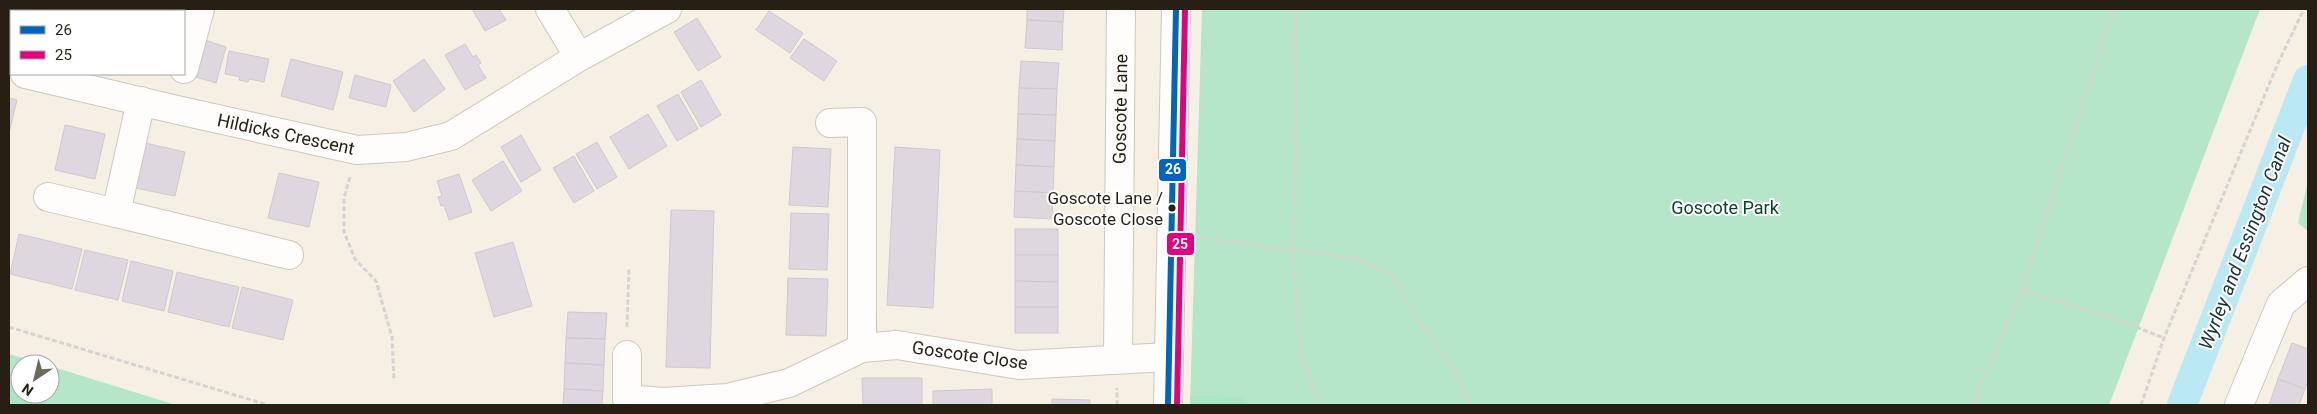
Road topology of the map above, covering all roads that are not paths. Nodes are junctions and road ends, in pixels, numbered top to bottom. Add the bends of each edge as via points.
1 (200, 9) edge
2 (550, 9) edge
3 (667, 9) edge
4 (1121, 9) edge
5 (1176, 9) edge
6 (579, 57) junction
7 (185, 65) edge
8 (29, 75) edge
9 (182, 75) edge
10 (141, 101) junction
11 (173, 110) junction
12 (830, 124) dead end
13 (48, 197) dead end
14 (116, 213) junction
15 (289, 255) dead end
16 (2308, 281) edge
17 (862, 348) junction
18 (627, 355) road end
19 (1168, 357) junction
20 (1118, 358) junction
21 (1168, 405) edge
22 (2239, 405) edge

1 - 7 street
2 - 6 street
3 - 6 street, Hildicks Crescent
4 - 20 street, Goscote Lane
5 - 19 street
6 - 11 street, Hildicks Crescent via 451,136 406,147 357,150
8 - 10 street, Hildicks Crescent
9 - 11 street
10 - 11 street, Hildicks Crescent
10 - 14 street
12 - 17 street via 862,122
13 - 14 street
14 - 15 street
16 - 22 street via 2281,304
17 - 18 street, Goscote Close via 789,383 727,398 663,402 627,399
17 - 20 street, Goscote Close via 898,345 1019,366
19 - 20 street, Goscote Close
19 - 21 street

